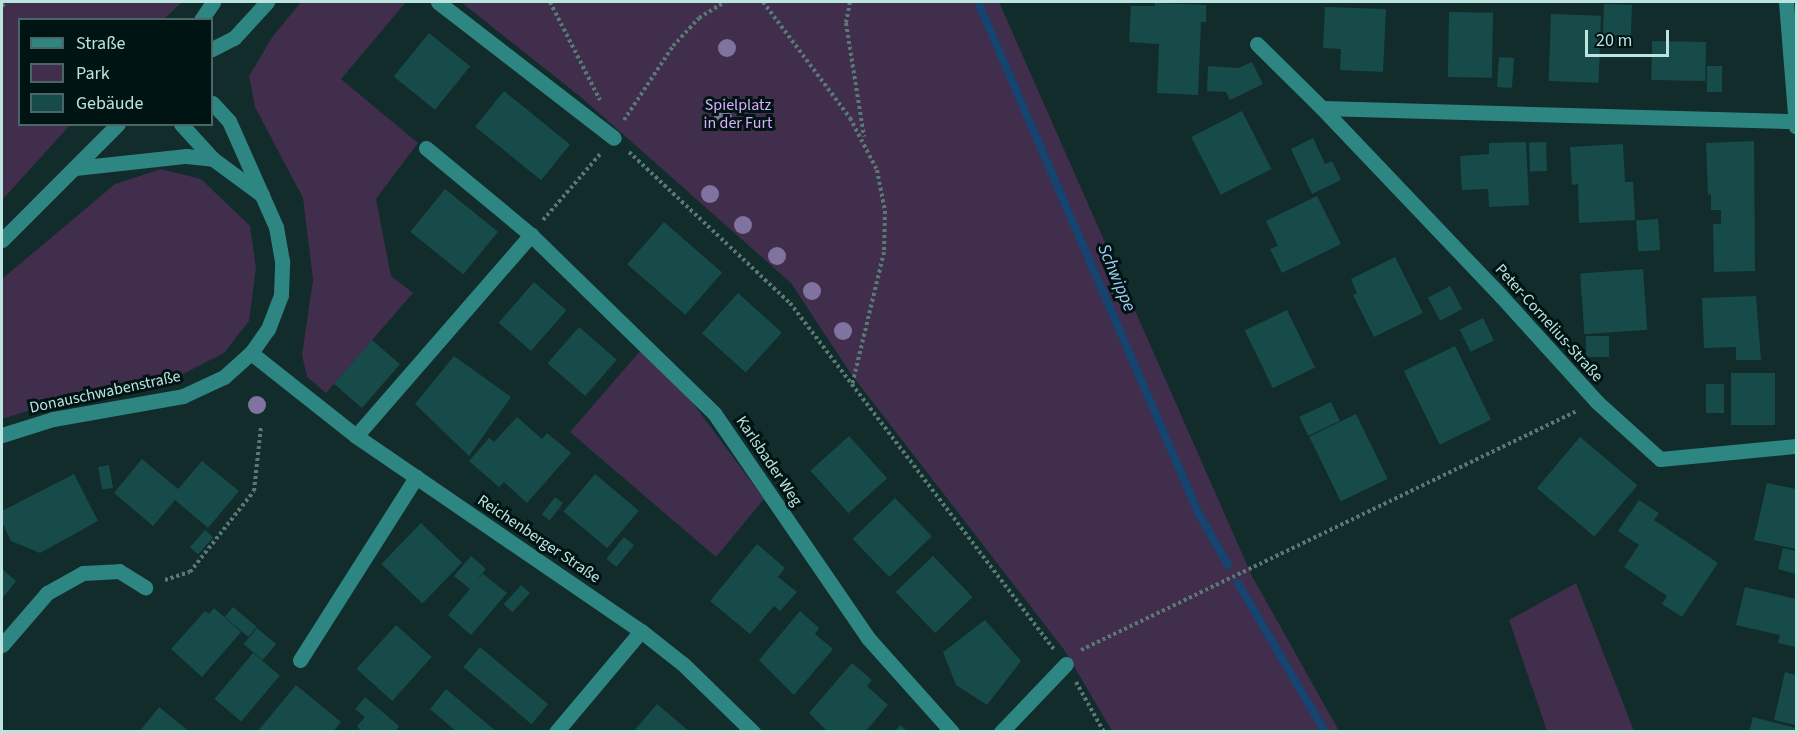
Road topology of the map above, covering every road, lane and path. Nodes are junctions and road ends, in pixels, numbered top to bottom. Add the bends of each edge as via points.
1 (6, 2) edge
2 (213, 2) edge
3 (267, 2) edge
4 (438, 2) edge
5 (550, 2) edge
6 (725, 2) edge
7 (763, 2) edge
8 (850, 2) edge
9 (1786, 2) edge
10 (2, 6) edge
11 (202, 18) edge
12 (1257, 44) dead end
13 (213, 48) edge
14 (213, 104) edge
15 (1322, 108) junction
16 (1796, 124) edge
17 (116, 126) edge
18 (183, 126) edge
19 (614, 138) junction
20 (864, 140) junction
21 (426, 148) dead end
22 (213, 159) junction
23 (75, 168) junction
24 (262, 195) junction
25 (531, 235) junction
26 (2, 240) edge
27 (251, 353) junction
28 (852, 385) junction
29 (1597, 402) junction
30 (261, 427) dead end
31 (2, 435) edge
32 (356, 436) junction
33 (1797, 446) edge
34 (416, 477) junction
35 (145, 587) joint
36 (640, 631) junction
37 (2, 645) edge
38 (300, 660) dead end
39 (1065, 664) junction
40 (556, 732) edge
41 (753, 732) edge
42 (952, 732) edge
43 (1001, 732) edge
44 (1104, 732) edge

1 - 10 path
2 - 11 street
3 - 13 street via 234,38
4 - 19 street
5 - 19 path via 592,81
6 - 19 path via 699,18 673,46 645,83
7 - 20 path
8 - 20 path via 846,23
9 - 16 street
12 - 15 street, Peter-Cornelius-Straße
14 - 24 street, Donauschwabenstraße via 229,121
15 - 16 street
15 - 29 street, Peter-Cornelius-Straße
17 - 23 street
18 - 22 street
19 - 25 path
19 - 28 path via 790,303
20 - 28 path via 877,170 885,211 884,252
21 - 25 street, Karlsbader Weg
22 - 23 street via 186,156
22 - 24 street
23 - 26 street
24 - 27 street, Donauschwabenstraße via 276,227 282,295 268,329
25 - 32 street
25 - 42 street, Karlsbader Weg via 714,413 868,638
27 - 31 street, Donauschwabenstraße via 224,376 183,396 53,419
27 - 32 street, Reichenberger Straße
28 - 39 path
29 - 33 street, Peter-Cornelius-Straße via 1660,459
29 - 39 path via 1085,646
30 - 35 path via 254,491 190,572
32 - 34 street, Reichenberger Straße
34 - 36 street, Reichenberger Straße
34 - 38 street
35 - 37 street via 119,571 83,573 47,593
36 - 40 street
36 - 41 street, Reichenberger Straße via 683,664
39 - 43 street
39 - 44 path

